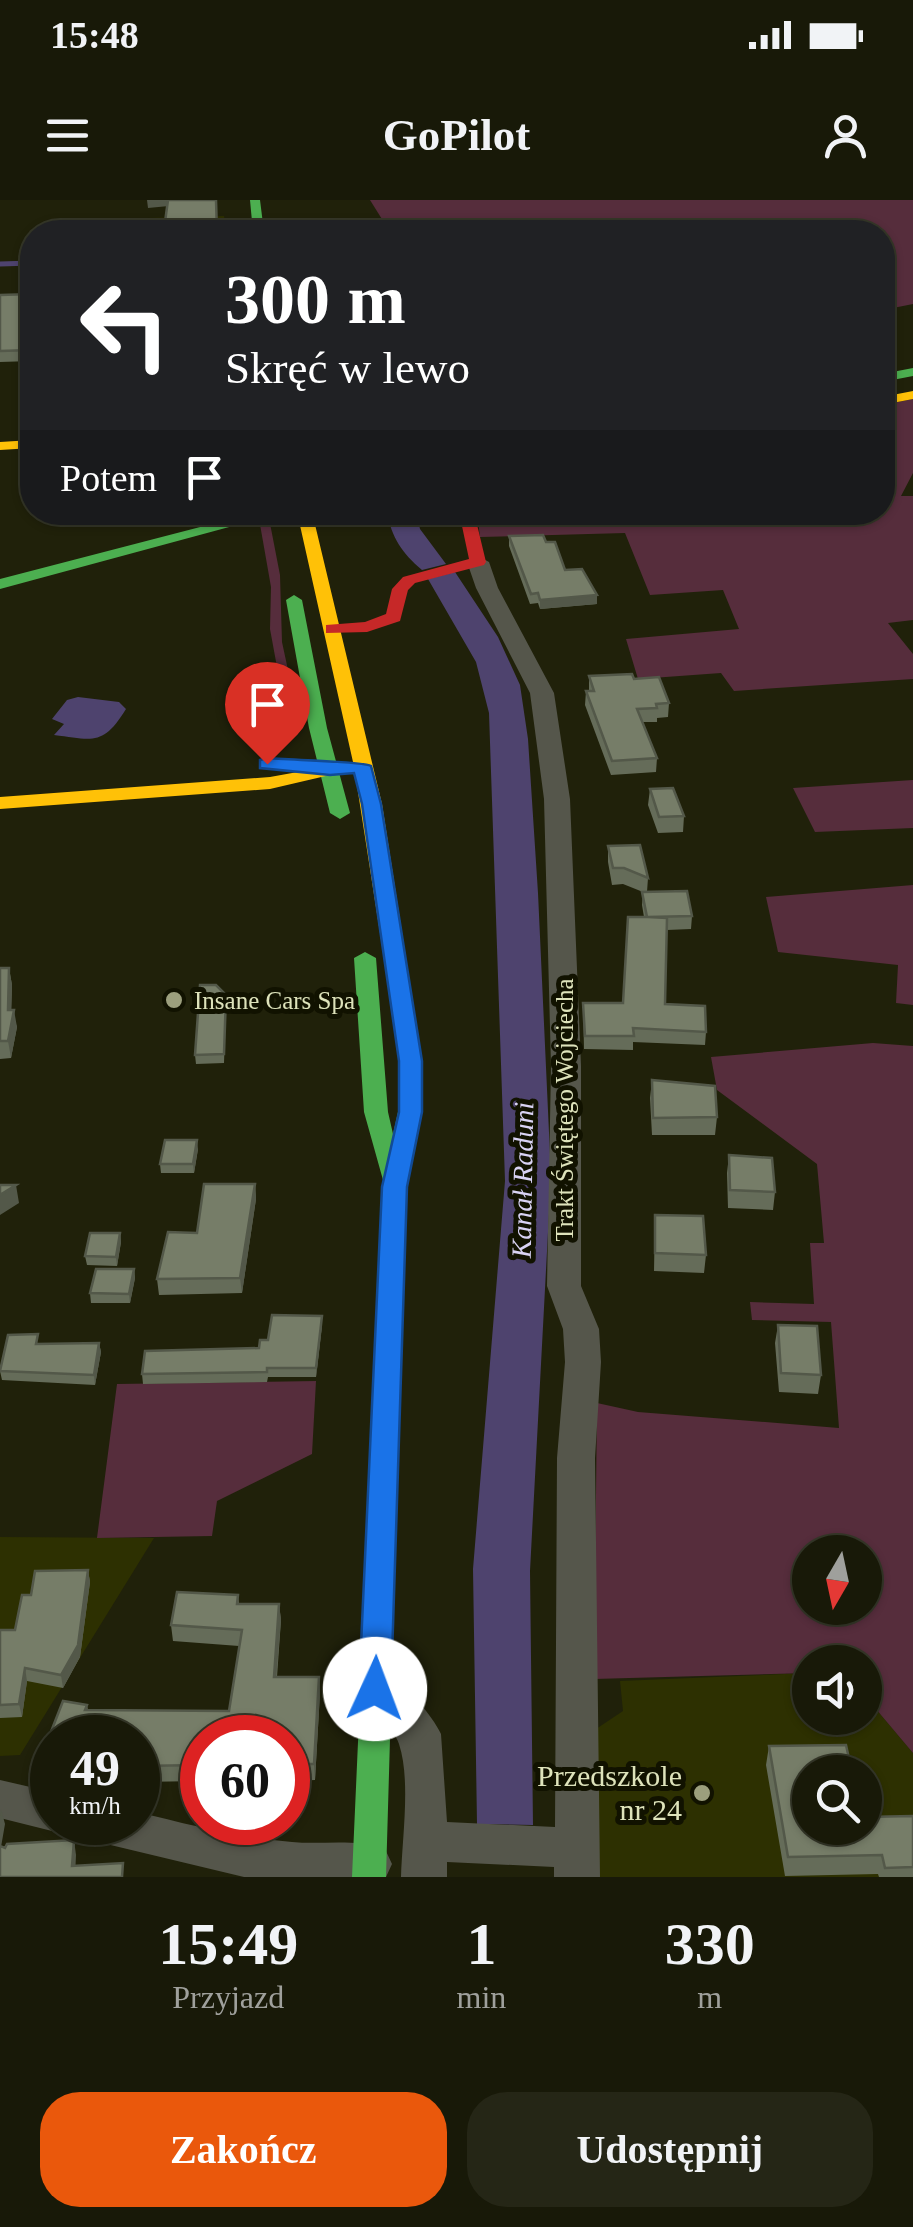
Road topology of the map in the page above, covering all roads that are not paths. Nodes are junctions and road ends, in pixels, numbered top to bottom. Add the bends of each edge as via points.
1 (166, 525) edge
2 (253, 525) edge
3 (307, 525) edge
4 (467, 525) edge
5 (85, 546) junction
6 (22, 554) dead end
7 (469, 564) junction
8 (0, 567) edge
9 (288, 569) dead end
10 (0, 584) edge
11 (332, 628) junction
12 (362, 766) junction
13 (330, 769) junction
14 (198, 779) junction
15 (0, 782) edge
16 (0, 803) edge
17 (346, 838) dead end
18 (363, 942) dead end
19 (394, 1187) junction
20 (375, 1689) junction
21 (0, 1799) edge
22 (30, 1806) edge
23 (160, 1838) edge
24 (439, 1854) edge
25 (566, 1857) edge
26 (369, 1870) edge

1 - 5 main road
2 - 10 main road
3 - 11 main road
4 - 7 main road
5 - 6 main road
5 - 8 main road
7 - 11 main road via 403,584 394,617 385,623
7 - 25 street, Trakt Świętego Wojciecha via 542,693 558,799 564,1286 581,1329 584,1362
9 - 13 main road
11 - 12 main road
12 - 13 main road
12 - 19 main road via 410,1061 410,1112
13 - 14 main road via 270,783
13 - 17 main road
14 - 15 main road
14 - 16 main road
18 - 19 main road via 376,1112
19 - 20 main road
20 - 24 street, Trakt Świętego Wojciecha via 420,1734
20 - 26 main road
21 - 22 street
23 - 26 street via 224,1854
24 - 25 street, Trakt Świętego Wojciecha

